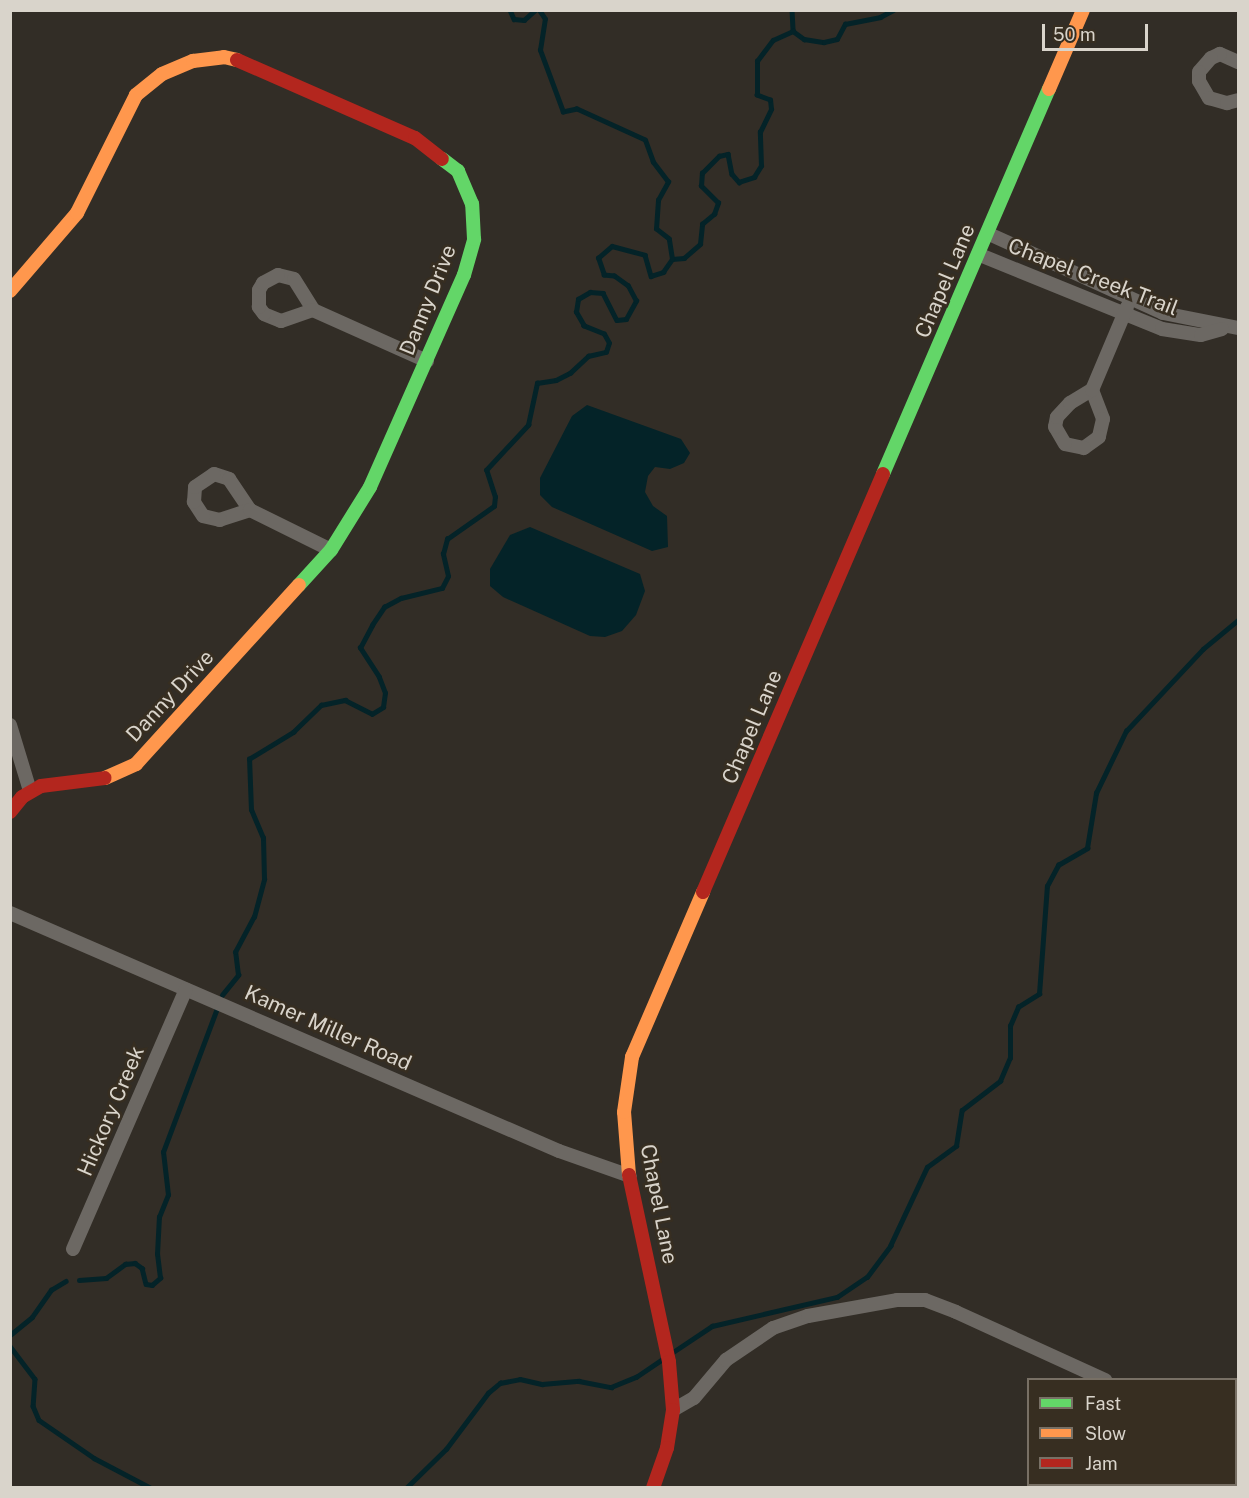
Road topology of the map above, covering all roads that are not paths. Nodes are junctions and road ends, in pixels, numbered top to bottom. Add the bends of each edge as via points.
1 (1083, 10) edge
2 (1239, 62) edge
3 (1239, 100) edge
4 (988, 234) junction
5 (980, 255) junction
6 (10, 291) edge
7 (1130, 300) junction
8 (314, 310) dead end
9 (1125, 315) junction
10 (1232, 327) edge
11 (427, 361) junction
12 (1092, 390) dead end
13 (250, 510) dead end
14 (332, 550) junction
15 (10, 724) edge
16 (30, 792) junction
17 (10, 812) edge
18 (10, 913) edge
19 (186, 989) junction
20 (630, 1176) junction
21 (73, 1249) dead end
22 (1101, 1378) edge
23 (673, 1410) junction
24 (653, 1488) edge

1 - 4 street, Chapel Lane
2 - 3 street via 1220,54 1199,72 1199,81 1209,98 1227,103
4 - 5 street, Chapel Lane
4 - 7 street, Chapel Creek Trail
5 - 9 street, Chapel Creek Trail
5 - 20 street, Chapel Lane via 632,1057 624,1112
6 - 11 street, Danny Drive via 77,213 136,95 177,66 224,57 274,73 416,138 458,171 472,204 474,239 464,275
7 - 9 street
7 - 10 street, Chapel Creek Trail via 1178,318
8 - 11 street
9 - 10 street, Chapel Creek Trail via 1183,334 1201,335
9 - 12 street
11 - 14 street, Danny Drive via 370,487
13 - 14 street
14 - 16 street, Danny Drive via 136,764 99,781 41,786
15 - 16 street
16 - 17 street
18 - 19 street, Kamer Miller Road
19 - 20 street, Kamer Miller Road via 559,1151
19 - 21 street, Hickory Creek
20 - 23 street, Chapel Lane via 666,1345
22 - 23 street via 925,1300 897,1300 808,1316 773,1328 744,1346 694,1398
23 - 24 street, Chapel Lane via 667,1448

